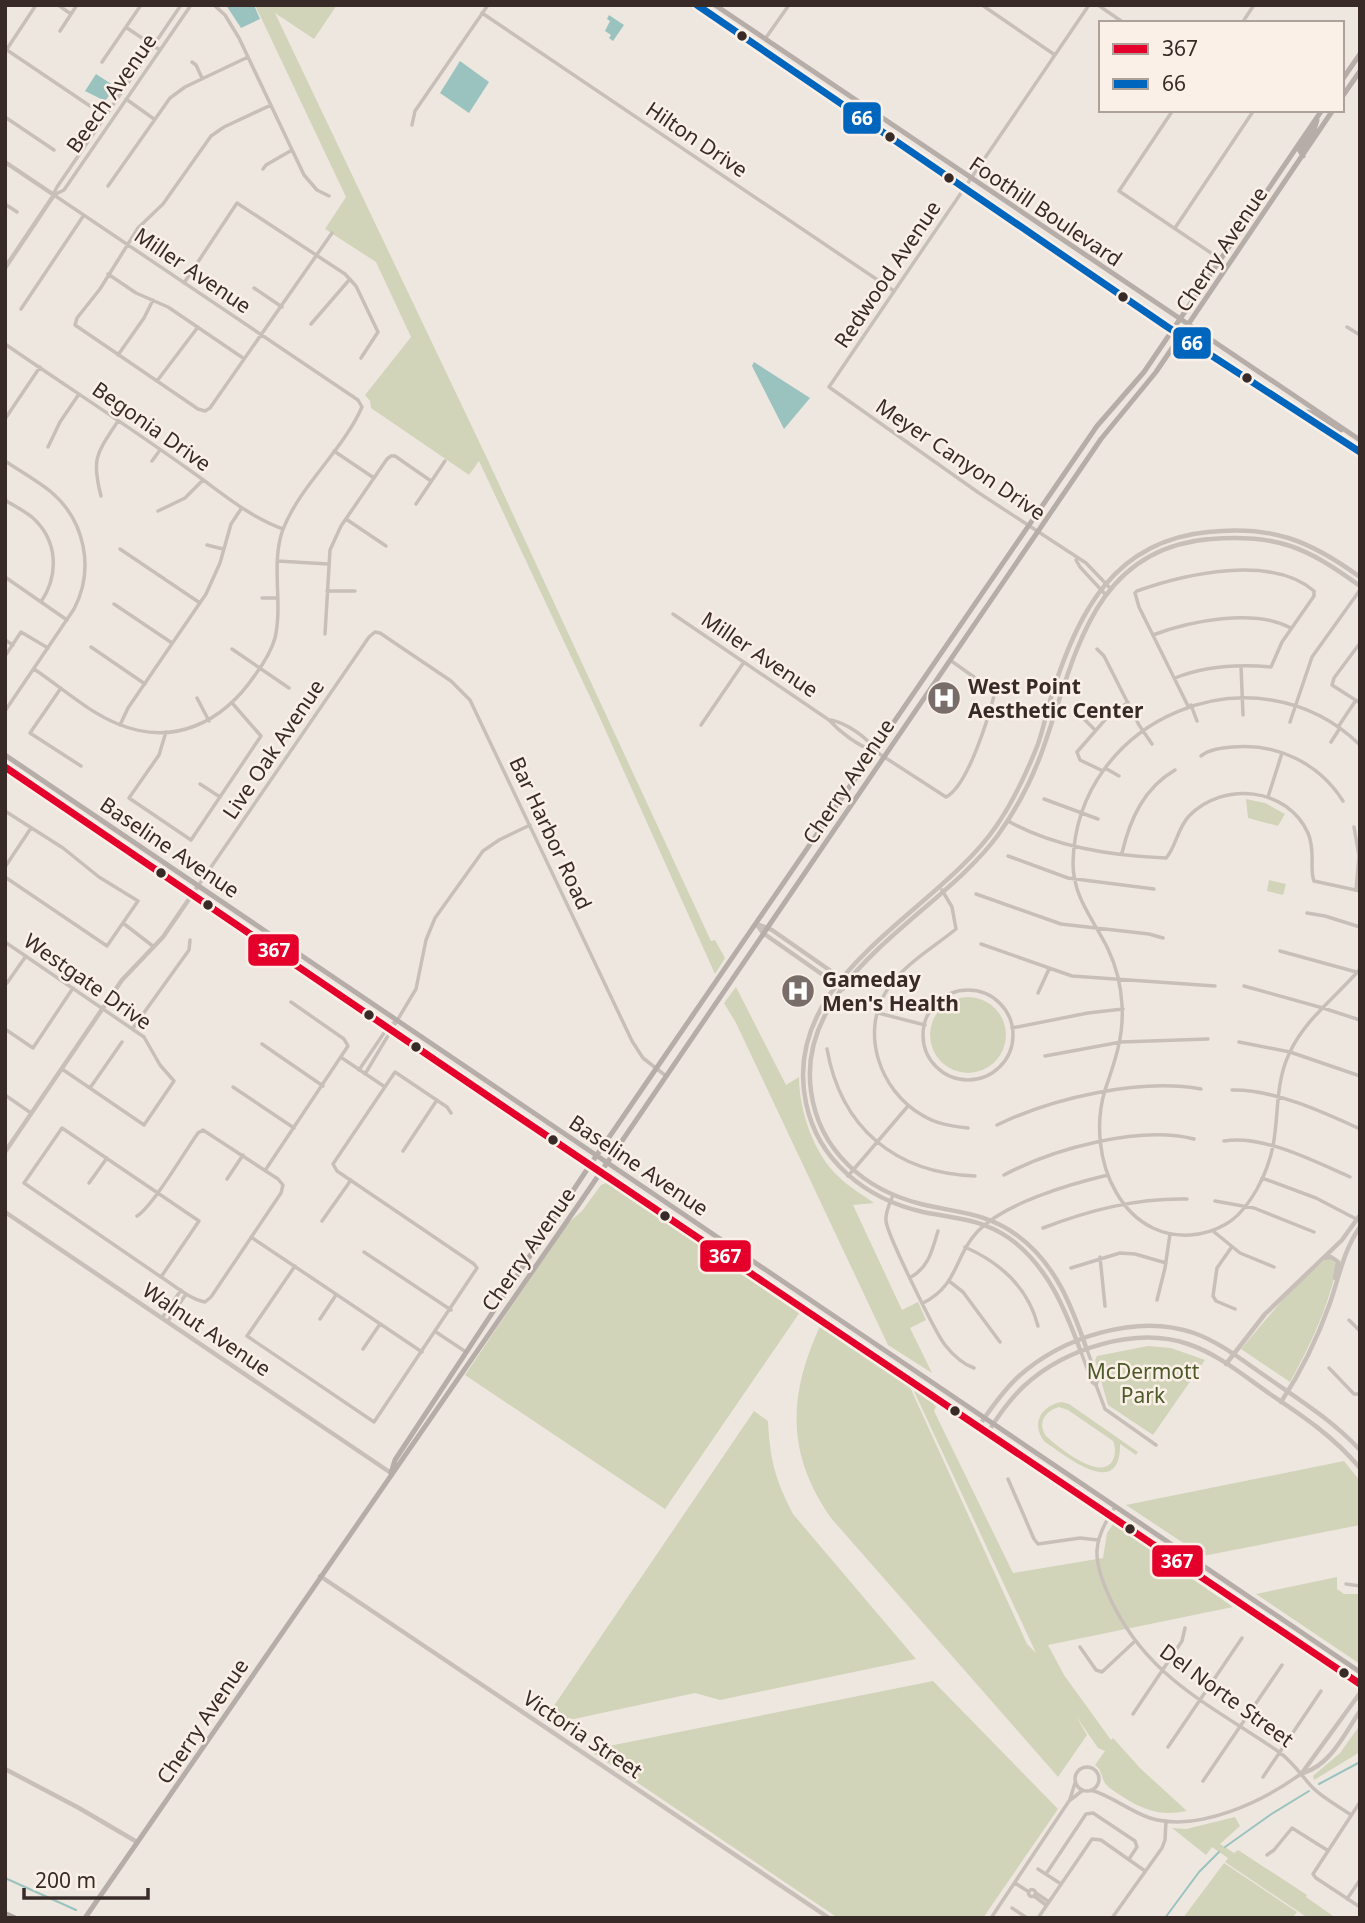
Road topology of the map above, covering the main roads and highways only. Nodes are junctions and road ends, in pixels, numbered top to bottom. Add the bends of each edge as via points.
1 (697, 5) edge
2 (715, 5) edge
3 (1360, 54) edge
4 (1360, 71) edge
5 (1344, 77) edge
6 (1344, 94) edge
7 (1321, 112) edge
8 (1333, 112) edge
9 (1317, 117) junction
10 (1303, 156) junction
11 (1180, 321) junction
12 (1188, 326) junction
13 (1173, 330) junction
14 (1181, 336) junction
15 (1304, 416) junction
16 (1347, 432) junction
17 (1360, 440) edge
18 (1360, 452) edge
19 (5, 755) edge
20 (5, 767) edge
21 (597, 1155) junction
22 (607, 1161) junction
23 (590, 1165) junction
24 (600, 1172) junction
25 (391, 1473) junction
26 (1360, 1672) edge
27 (1360, 1684) edge
28 (85, 1918) edge

1 - 13 main road, Foothill Boulevard
2 - 11 main road, Foothill Boulevard
3 - 5 main road
4 - 6 main road
7 - 9 main road, Cherry Avenue
8 - 10 main road, Cherry Avenue
9 - 10 main road via 1300,151
9 - 11 main road, Cherry Avenue
10 - 12 main road, Cherry Avenue
11 - 12 main road, Foothill Boulevard
11 - 13 main road, Cherry Avenue
12 - 14 main road, Cherry Avenue
12 - 16 main road, Foothill Boulevard
13 - 14 main road, Foothill Boulevard
13 - 21 main road, Cherry Avenue via 1140,378 1097,426
14 - 15 main road, Foothill Boulevard
14 - 22 main road, Cherry Avenue via 1107,430
15 - 16 main road via 1311,413
15 - 18 main road, Foothill Boulevard
16 - 17 main road, Foothill Boulevard
19 - 21 main road, Baseline Avenue
20 - 23 main road, Baseline Avenue
21 - 22 main road, Baseline Avenue
21 - 23 main road, Cherry Avenue
22 - 24 main road, Cherry Avenue
22 - 26 main road, Baseline Avenue
23 - 24 main road, Baseline Avenue
23 - 25 main road, Cherry Avenue via 395,1460
24 - 25 main road, Cherry Avenue
24 - 27 main road, Baseline Avenue
25 - 28 main road, Cherry Avenue

